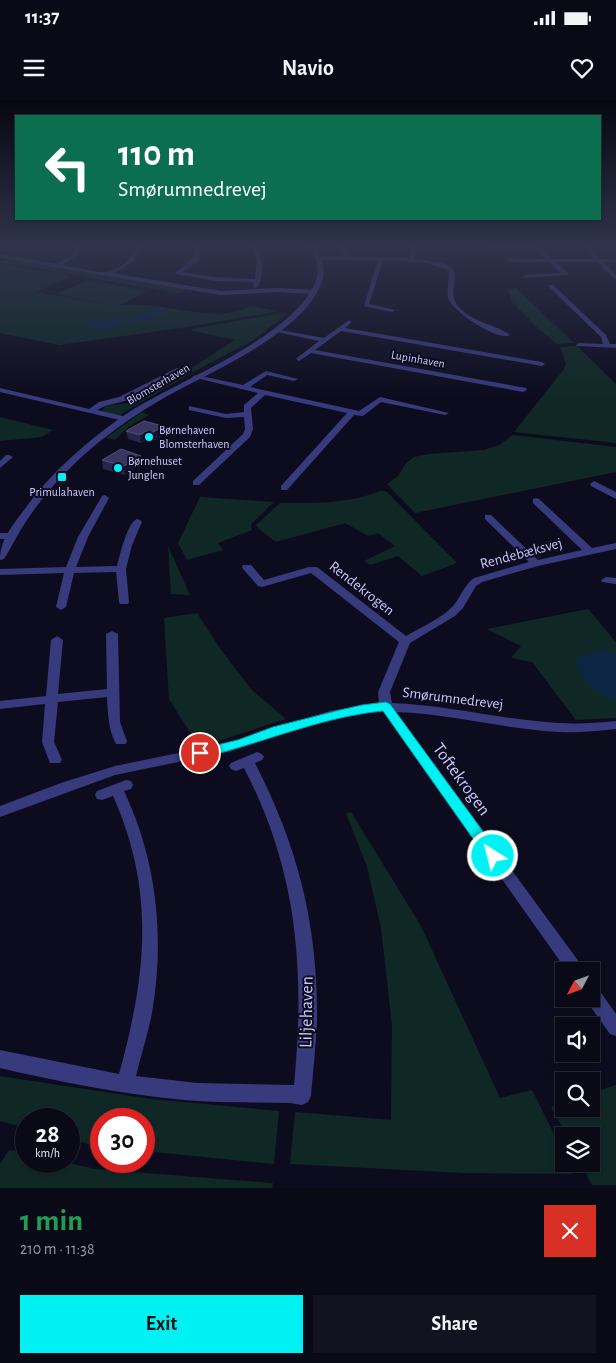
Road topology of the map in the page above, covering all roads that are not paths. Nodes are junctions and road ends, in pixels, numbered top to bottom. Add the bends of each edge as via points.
1 (311, 296) edge
2 (369, 296) edge
3 (450, 296) edge
4 (561, 296) edge
5 (392, 310) dead end
6 (349, 322) dead end
7 (340, 329) junction
8 (275, 331) junction
9 (507, 335) dead end
10 (325, 340) junction
11 (578, 345) dead end
12 (607, 345) junction
13 (616, 346) edge
14 (310, 352) junction
15 (299, 359) dead end
16 (542, 364) dead end
17 (179, 369) dead end
18 (196, 377) junction
19 (294, 379) dead end
20 (244, 388) junction
21 (0, 390) edge
22 (523, 390) dead end
23 (263, 393) junction
24 (192, 408) dead end
25 (91, 411) junction
26 (445, 412) dead end
27 (352, 413) junction
28 (246, 414) junction
29 (124, 419) junction
30 (8, 457) dead end
31 (0, 465) edge
32 (196, 483) dead end
33 (594, 484) dead end
34 (284, 488) dead end
35 (616, 496) edge
36 (105, 498) dead end
37 (536, 501) dead end
38 (488, 517) dead end
39 (137, 522) dead end
40 (0, 536) edge
41 (11, 536) junction
42 (616, 546) edge
43 (589, 551) junction
44 (0, 557) edge
45 (536, 563) junction
46 (247, 566) dead end
47 (120, 569) junction
48 (69, 570) junction
49 (0, 572) edge
50 (124, 602) dead end
51 (61, 606) dead end
52 (112, 634) dead end
53 (56, 640) dead end
54 (405, 641) junction
55 (113, 692) junction
56 (52, 698) junction
57 (0, 705) edge
58 (386, 707) junction
59 (616, 724) edge
60 (121, 741) dead end
61 (55, 760) dead end
62 (246, 761) dead end
63 (115, 790) dead end
64 (0, 812) edge
65 (570, 962) edge
66 (600, 1006) edge
67 (616, 1028) edge
68 (0, 1059) edge
69 (125, 1083) junction

1 - 8 street, Blomsterhaven
2 - 5 street via 366,306
3 - 9 street via 465,315
4 - 12 street via 604,336
6 - 7 street
7 - 10 street
7 - 16 street, Lupinhaven
8 - 10 street
8 - 18 street, Blomsterhaven
10 - 14 street
11 - 12 street
12 - 13 street
14 - 15 street
14 - 22 street, Lupinhaven
17 - 25 street via 122,399 102,404
18 - 20 street
18 - 29 street, Blomsterhaven
19 - 20 street via 266,373
20 - 23 street
21 - 25 street
23 - 27 street
23 - 28 street via 250,402
24 - 28 street via 226,416
25 - 29 street
26 - 27 street via 380,399 360,414
27 - 34 street
28 - 32 street via 247,435
29 - 41 street, Blomsterhaven via 58,474
30 - 31 street
33 - 35 street
36 - 48 street via 81,537
37 - 43 street, Rendebæksvej
38 - 45 street
39 - 47 street
40 - 41 street
41 - 44 street, Blomsterhaven
42 - 43 street, Rendebæksvej
43 - 45 street, Rendebæksvej
45 - 54 street, Rendebæksvej via 478,580 451,614
46 - 54 street, Rendekrogen via 262,584 313,569
47 - 48 street
47 - 50 street
48 - 49 street
48 - 51 street
52 - 55 street
53 - 56 street
54 - 58 street via 384,692
55 - 56 street
55 - 60 street via 114,722
56 - 57 street
56 - 61 street via 48,742
58 - 59 street, Smørumnedrevej via 549,727
58 - 64 street, Smørumnedrevej via 362,709 217,750 93,776
58 - 65 street, Toftekrogen
62 - 69 street, Liljehaven via 268,801 298,897 306,955 308,1021 302,1096 185,1091
63 - 69 street via 139,846 148,894 150,949 143,1012
66 - 67 street
68 - 69 street, Liljehaven

